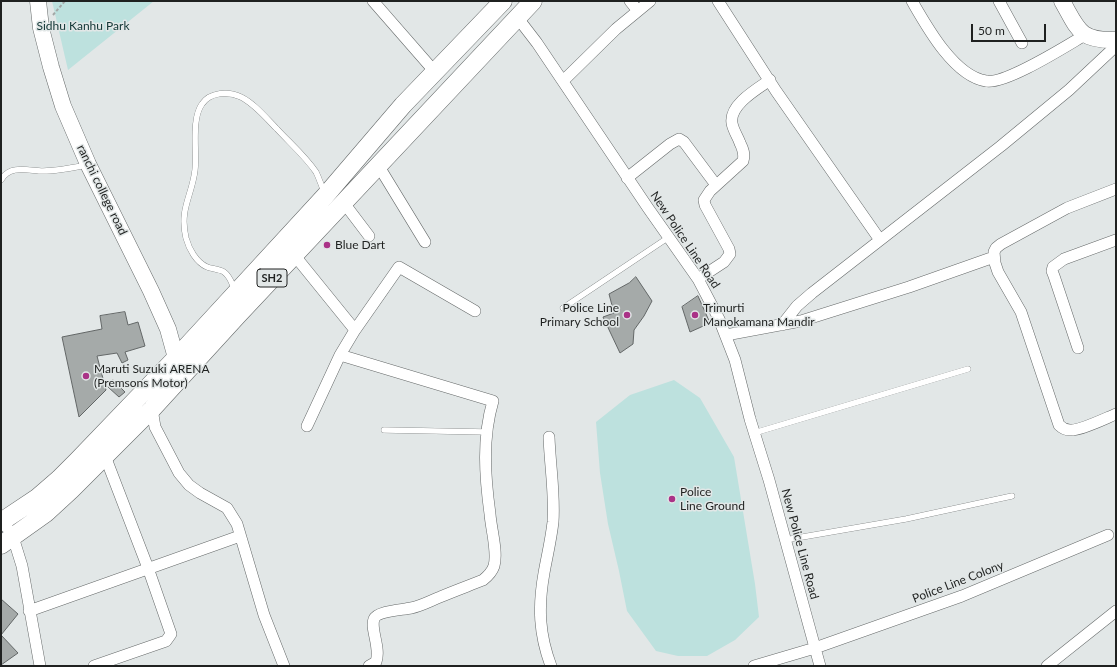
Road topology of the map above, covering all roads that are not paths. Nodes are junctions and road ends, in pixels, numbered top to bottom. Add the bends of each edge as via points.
1 (38, 1) edge
2 (373, 1) edge
3 (503, 1) edge
4 (533, 1) edge
5 (630, 1) edge
6 (650, 1) edge
7 (718, 1) edge
8 (912, 1) edge
9 (999, 1) edge
10 (1062, 1) edge
11 (638, 11) junction
12 (516, 17) junction
13 (1085, 35) junction
14 (1116, 40) edge
15 (1022, 44) dead end
16 (1116, 46) edge
17 (435, 72) junction
18 (770, 80) junction
19 (563, 81) junction
20 (88, 164) junction
21 (378, 165) junction
22 (627, 178) junction
23 (1, 180) edge
24 (716, 186) junction
25 (1116, 189) edge
26 (326, 195) junction
27 (344, 203) junction
28 (369, 236) dead end
29 (669, 237) junction
30 (880, 240) junction
31 (1116, 240) edge
32 (425, 242) dead end
33 (288, 249) junction
34 (994, 257) junction
35 (698, 279) junction
36 (236, 293) junction
37 (563, 308) dead end
38 (475, 311) dead end
39 (782, 324) junction
40 (354, 330) junction
41 (726, 335) junction
42 (1078, 348) dead end
43 (340, 355) junction
44 (181, 365) junction
45 (968, 369) dead end
46 (152, 409) junction
47 (1116, 414) edge
48 (307, 426) dead end
49 (384, 430) dead end
50 (487, 432) junction
51 (754, 433) junction
52 (549, 437) dead end
53 (105, 456) junction
54 (1012, 496) dead end
55 (2, 522) edge
56 (1108, 535) dead end
57 (240, 536) junction
58 (785, 540) junction
59 (7, 541) edge
60 (148, 568) junction
61 (29, 611) junction
62 (1116, 611) edge
63 (815, 648) junction
64 (40, 666) edge
65 (94, 666) edge
66 (284, 666) edge
67 (369, 666) edge
68 (551, 666) edge
69 (754, 666) edge
70 (820, 666) edge
71 (1048, 666) edge

1 - 20 street, ranchi college road via 41,28 51,67 63,106
2 - 17 street
3 - 17 main road, SH2
4 - 12 main road, SH2
5 - 11 street
6 - 11 street
7 - 18 street
8 - 13 street via 940,46 964,71 987,82 1005,79
9 - 15 street
10 - 13 street via 1079,30
11 - 19 street
12 - 19 street, New Police Line Road
12 - 21 main road, SH2
13 - 14 street via 1096,39
16 - 30 street via 1069,90
17 - 26 main road, SH2 via 403,105
18 - 24 street via 747,96 733,114 732,122 743,150 743,161
18 - 30 street
19 - 22 street, New Police Line Road
20 - 23 lane via 43,171 16,169 8,172
20 - 44 street, ranchi college road via 151,291
21 - 27 main road, SH2
21 - 32 street
22 - 24 street via 679,139 684,142
22 - 29 street, New Police Line Road
24 - 35 street via 706,195 705,205 730,254 724,262
25 - 34 street via 1066,208 1001,244 996,248
26 - 33 main road, SH2
26 - 36 lane via 316,173 304,157 253,105 231,94 209,97 202,104 198,113 195,137 194,178 184,211 183,224 192,254 206,266 225,272
27 - 28 street
27 - 33 main road, SH2
29 - 35 street, New Police Line Road
29 - 37 lane
30 - 39 street via 802,302
31 - 42 street via 1064,259 1053,267 1052,271
33 - 36 main road, SH2
33 - 40 street
33 - 44 main road, SH2
34 - 39 street via 909,287 801,321
34 - 47 street via 998,272 1022,312 1059,424 1064,429 1071,430
35 - 41 street, New Police Line Road
36 - 44 main road, SH2
38 - 40 street via 399,268
39 - 41 street
40 - 43 street
41 - 51 street, New Police Line Road
43 - 48 street
43 - 50 street via 493,401
44 - 46 main road, SH2
44 - 55 main road, SH2 via 59,479
45 - 51 lane
46 - 53 main road, SH2
46 - 57 street via 155,427 179,473 200,494 227,508 237,524
49 - 50 lane
50 - 67 street via 487,488 494,551 494,565 490,574 483,580 413,608 377,615 373,625 377,658 376,662
51 - 58 street, New Police Line Road
52 - 68 street via 553,522 543,580 540,617
53 - 59 main road, SH2 via 46,513
53 - 60 street
54 - 58 lane via 906,519
55 - 59 street
56 - 63 street, Police Line Colony via 962,596
57 - 60 street
57 - 66 street via 264,615
58 - 63 street, New Police Line Road
59 - 61 street via 22,566
60 - 61 street
60 - 65 street via 170,629 169,638
61 - 64 street
62 - 71 street
63 - 69 street, Police Line Colony
63 - 70 street, New Police Line Road

